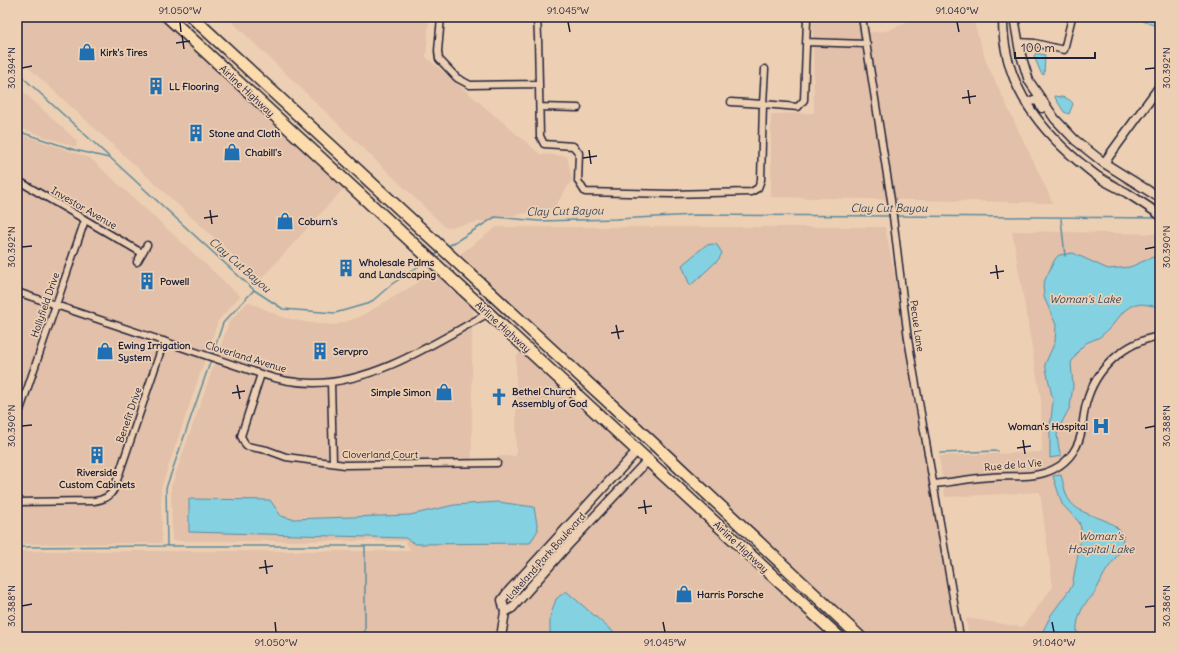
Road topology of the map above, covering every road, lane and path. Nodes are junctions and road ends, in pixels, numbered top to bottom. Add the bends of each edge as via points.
1 (168, 17) edge
2 (192, 17) edge
3 (441, 17) edge
4 (536, 17) edge
5 (805, 17) edge
6 (862, 17) edge
7 (1003, 17) edge
8 (1014, 17) edge
9 (1072, 17) edge
10 (806, 42) junction
11 (1018, 42) junction
12 (867, 44) junction
13 (765, 69) dead end
14 (262, 82) junction
15 (539, 84) junction
16 (1160, 86) edge
17 (250, 93) junction
18 (731, 102) dead end
19 (1026, 103) junction
20 (762, 104) junction
21 (540, 108) junction
22 (578, 108) dead end
23 (1051, 114) junction
24 (1068, 153) junction
25 (1094, 156) junction
26 (347, 160) junction
27 (1104, 163) junction
28 (335, 173) junction
29 (17, 180) edge
30 (1158, 197) edge
31 (1160, 215) edge
32 (85, 220) junction
33 (147, 245) dead end
34 (142, 253) junction
35 (137, 262) dead end
36 (17, 292) edge
37 (499, 301) junction
38 (56, 305) junction
39 (487, 314) junction
40 (1160, 336) edge
41 (164, 341) junction
42 (261, 374) junction
43 (331, 382) junction
44 (17, 419) edge
45 (649, 440) junction
46 (659, 449) junction
47 (636, 452) junction
48 (647, 461) junction
49 (333, 463) junction
50 (496, 463) dead end
51 (612, 478) junction
52 (934, 484) junction
53 (622, 488) junction
54 (711, 497) junction
55 (592, 500) junction
56 (17, 502) edge
57 (699, 508) junction
58 (601, 510) junction
59 (559, 536) junction
60 (568, 545) junction
61 (514, 586) junction
62 (524, 595) junction
63 (505, 612) junction
64 (122, 637) edge
65 (137, 637) edge
66 (501, 637) edge
67 (839, 637) edge
68 (860, 637) edge
69 (960, 637) edge

1 - 17 highway, Airline Highway
2 - 14 highway, Airline Highway
3 - 15 street via 439,59 457,78 470,85
4 - 15 street
5 - 10 street
6 - 12 street, Pecue Lane
7 - 19 street via 1003,35 1010,68
8 - 11 street
9 - 11 street via 1064,50
10 - 12 street
10 - 20 street via 804,100 798,107
11 - 23 street via 1029,80
12 - 52 street, Pecue Lane via 896,235 908,340
13 - 20 street
14 - 17 highway
14 - 26 highway, Airline Highway
15 - 21 street
16 - 27 street
17 - 28 highway, Airline Highway
18 - 20 street
19 - 23 street via 1034,100 1045,113
19 - 24 street via 1043,127
20 - 21 street via 761,180 758,188 751,192 671,194 585,192 578,181 579,153 573,146 544,144 540,136
21 - 22 street
23 - 25 street via 1068,134
24 - 25 street via 1087,162
24 - 31 street via 1099,177
25 - 27 street
26 - 28 highway
26 - 37 highway, Airline Highway
27 - 30 street
28 - 39 highway, Airline Highway
29 - 32 street, Investor Avenue
32 - 34 street, Investor Avenue
32 - 38 street, Hollyfield Drive
33 - 34 street
34 - 35 street
36 - 38 street, Cloverland Avenue
37 - 39 highway
37 - 45 highway, Airline Highway
38 - 41 street, Cloverland Avenue
38 - 44 street, Hollyfield Drive
39 - 43 street, Cloverland Avenue via 426,348 376,371
39 - 47 highway, Airline Highway
40 - 52 street, Rue de la Vie via 1130,346 1104,368 1088,397 1076,448 1069,458 1055,468 1038,475 990,477
41 - 42 street, Cloverland Avenue
41 - 56 street, Benefit Drive via 110,495 94,501
42 - 43 street, Cloverland Avenue via 300,382
42 - 49 street, Cloverland Court via 241,436 246,446 286,457
43 - 49 street
45 - 46 highway, Airline Highway
45 - 47 highway
46 - 48 highway
46 - 54 highway, Airline Highway
47 - 48 highway, Airline Highway
47 - 51 street, Lakeland Park Boulevard
48 - 53 street, Lakeland Park Boulevard
48 - 57 highway, Airline Highway
49 - 50 street, Cloverland Court
51 - 53 street
51 - 55 street, Lakeland Park Boulevard
52 - 69 street, Pecue Lane
53 - 58 street, Lakeland Park Boulevard
54 - 57 highway
54 - 68 highway, Airline Highway
55 - 58 street
55 - 59 street, Lakeland Park Boulevard
57 - 67 highway, Airline Highway
58 - 60 street, Lakeland Park Boulevard
59 - 60 street
59 - 61 street, Lakeland Park Boulevard
60 - 62 street, Lakeland Park Boulevard
61 - 62 street
61 - 63 street, Lakeland Park Boulevard via 502,600
62 - 63 street, Lakeland Park Boulevard
63 - 66 street
64 - 65 street

